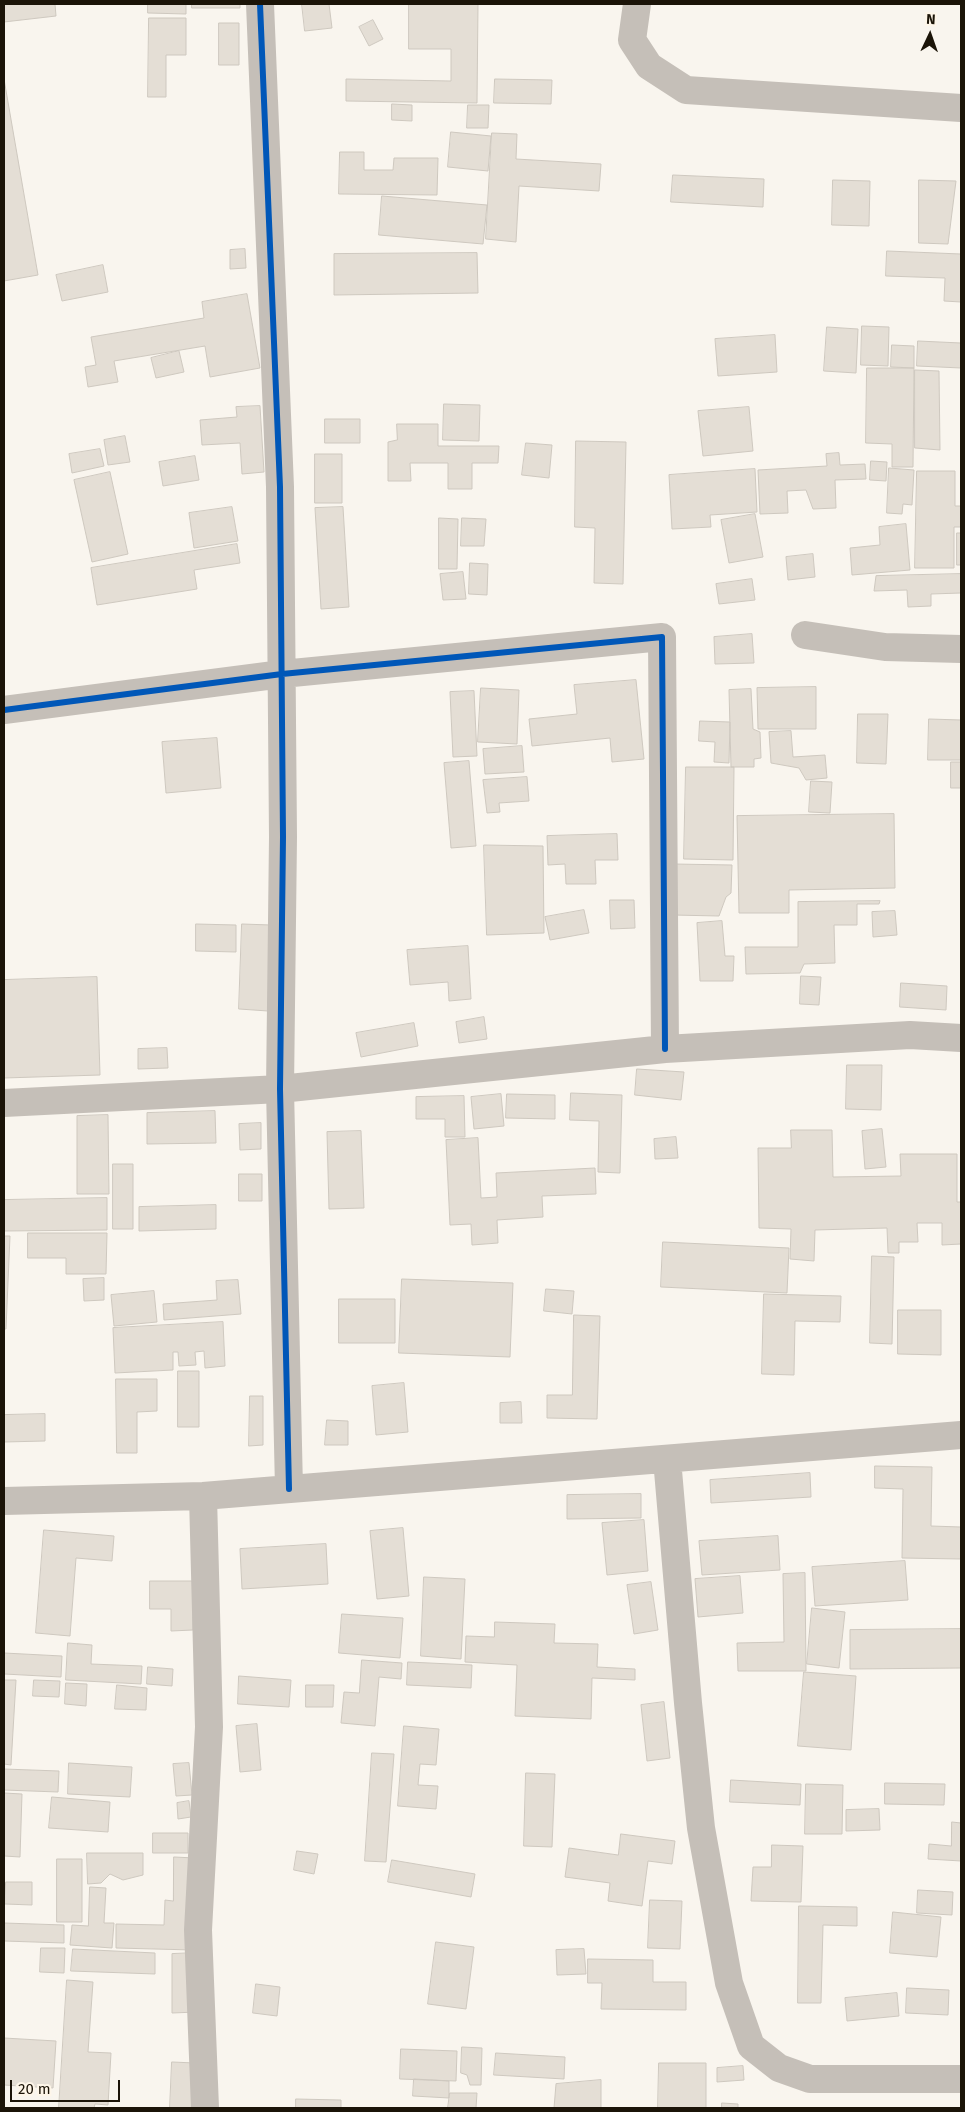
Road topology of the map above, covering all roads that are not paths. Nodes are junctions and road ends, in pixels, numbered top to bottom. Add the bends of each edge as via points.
1 (260, 4) edge
2 (637, 4) edge
3 (961, 108) edge
4 (804, 635) dead end
5 (961, 649) edge
6 (282, 674) junction
7 (4, 710) edge
8 (961, 1038) edge
9 (666, 1049) junction
10 (280, 1089) junction
11 (4, 1103) edge
12 (961, 1436) edge
13 (668, 1459) junction
14 (289, 1489) junction
15 (204, 1496) junction
16 (4, 1501) edge
17 (961, 2079) edge
18 (205, 2108) edge

1 - 6 street via 280,487
2 - 3 street via 632,40 649,66 686,90
4 - 5 street via 885,647
6 - 7 street
6 - 9 street via 662,637
6 - 10 street
8 - 9 street via 910,1034
9 - 10 street
10 - 11 street
10 - 14 street
12 - 13 street
13 - 14 street
13 - 17 street via 701,1828 729,1983 751,2046 779,2068 810,2078
14 - 15 street
15 - 16 street
15 - 18 street via 209,1727 198,1930

